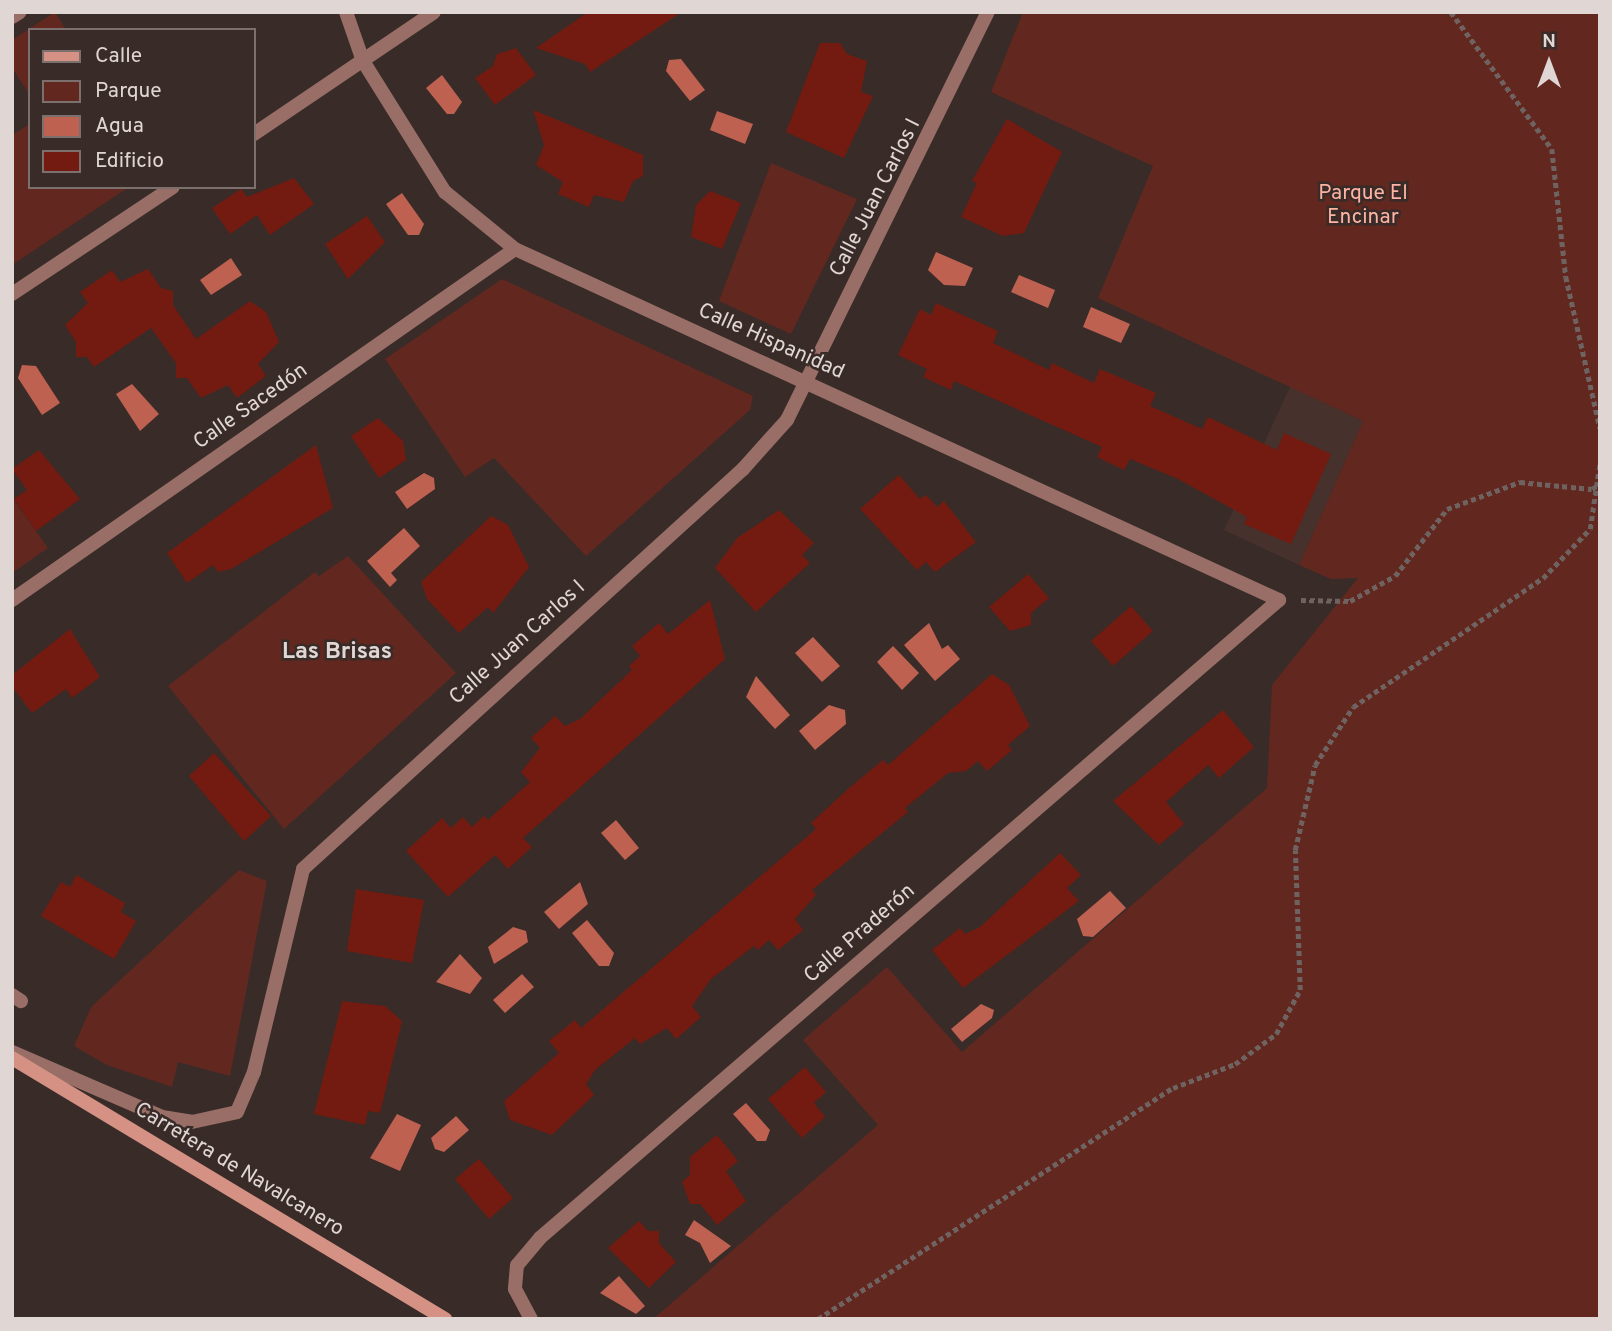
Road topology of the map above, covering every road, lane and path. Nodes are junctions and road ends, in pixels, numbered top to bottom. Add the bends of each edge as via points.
1 (20, 12) edge
2 (346, 12) edge
3 (434, 12) edge
4 (988, 12) edge
5 (1451, 12) edge
6 (12, 17) edge
7 (363, 61) junction
8 (256, 133) edge
9 (170, 189) edge
10 (514, 249) junction
11 (12, 294) edge
12 (806, 381) junction
13 (1600, 428) edge
14 (1600, 462) edge
15 (1600, 484) edge
16 (1592, 489) junction
17 (12, 600) edge
18 (1279, 600) junction
19 (12, 1052) edge
20 (12, 1058) edge
21 (445, 1319) edge
22 (531, 1319) edge
23 (818, 1319) edge

1 - 6 street
2 - 7 street, Calle Hispanidad
3 - 7 street
4 - 12 street, Calle Juan Carlos I
5 - 13 path via 1552,149 1566,277
7 - 8 street
7 - 10 street, Calle Hispanidad via 445,192
9 - 11 street
10 - 12 street, Calle Hispanidad
10 - 17 street, Calle Sacedón
12 - 18 street, Calle Hispanidad
12 - 19 street, Calle Juan Carlos I via 787,420 743,469 314,855 294,892 254,1072 237,1112 192,1122 162,1117
14 - 16 path
15 - 16 path
16 - 18 path via 1520,482 1447,509 1395,576 1350,601
16 - 23 path via 1590,529 1543,578 1353,707 1315,765 1295,849 1300,990 1276,1034 1235,1064 1173,1088
18 - 22 street, Calle Praderón via 540,1238 517,1265 514,1289
20 - 21 main road, Carretera de Navalcanero

